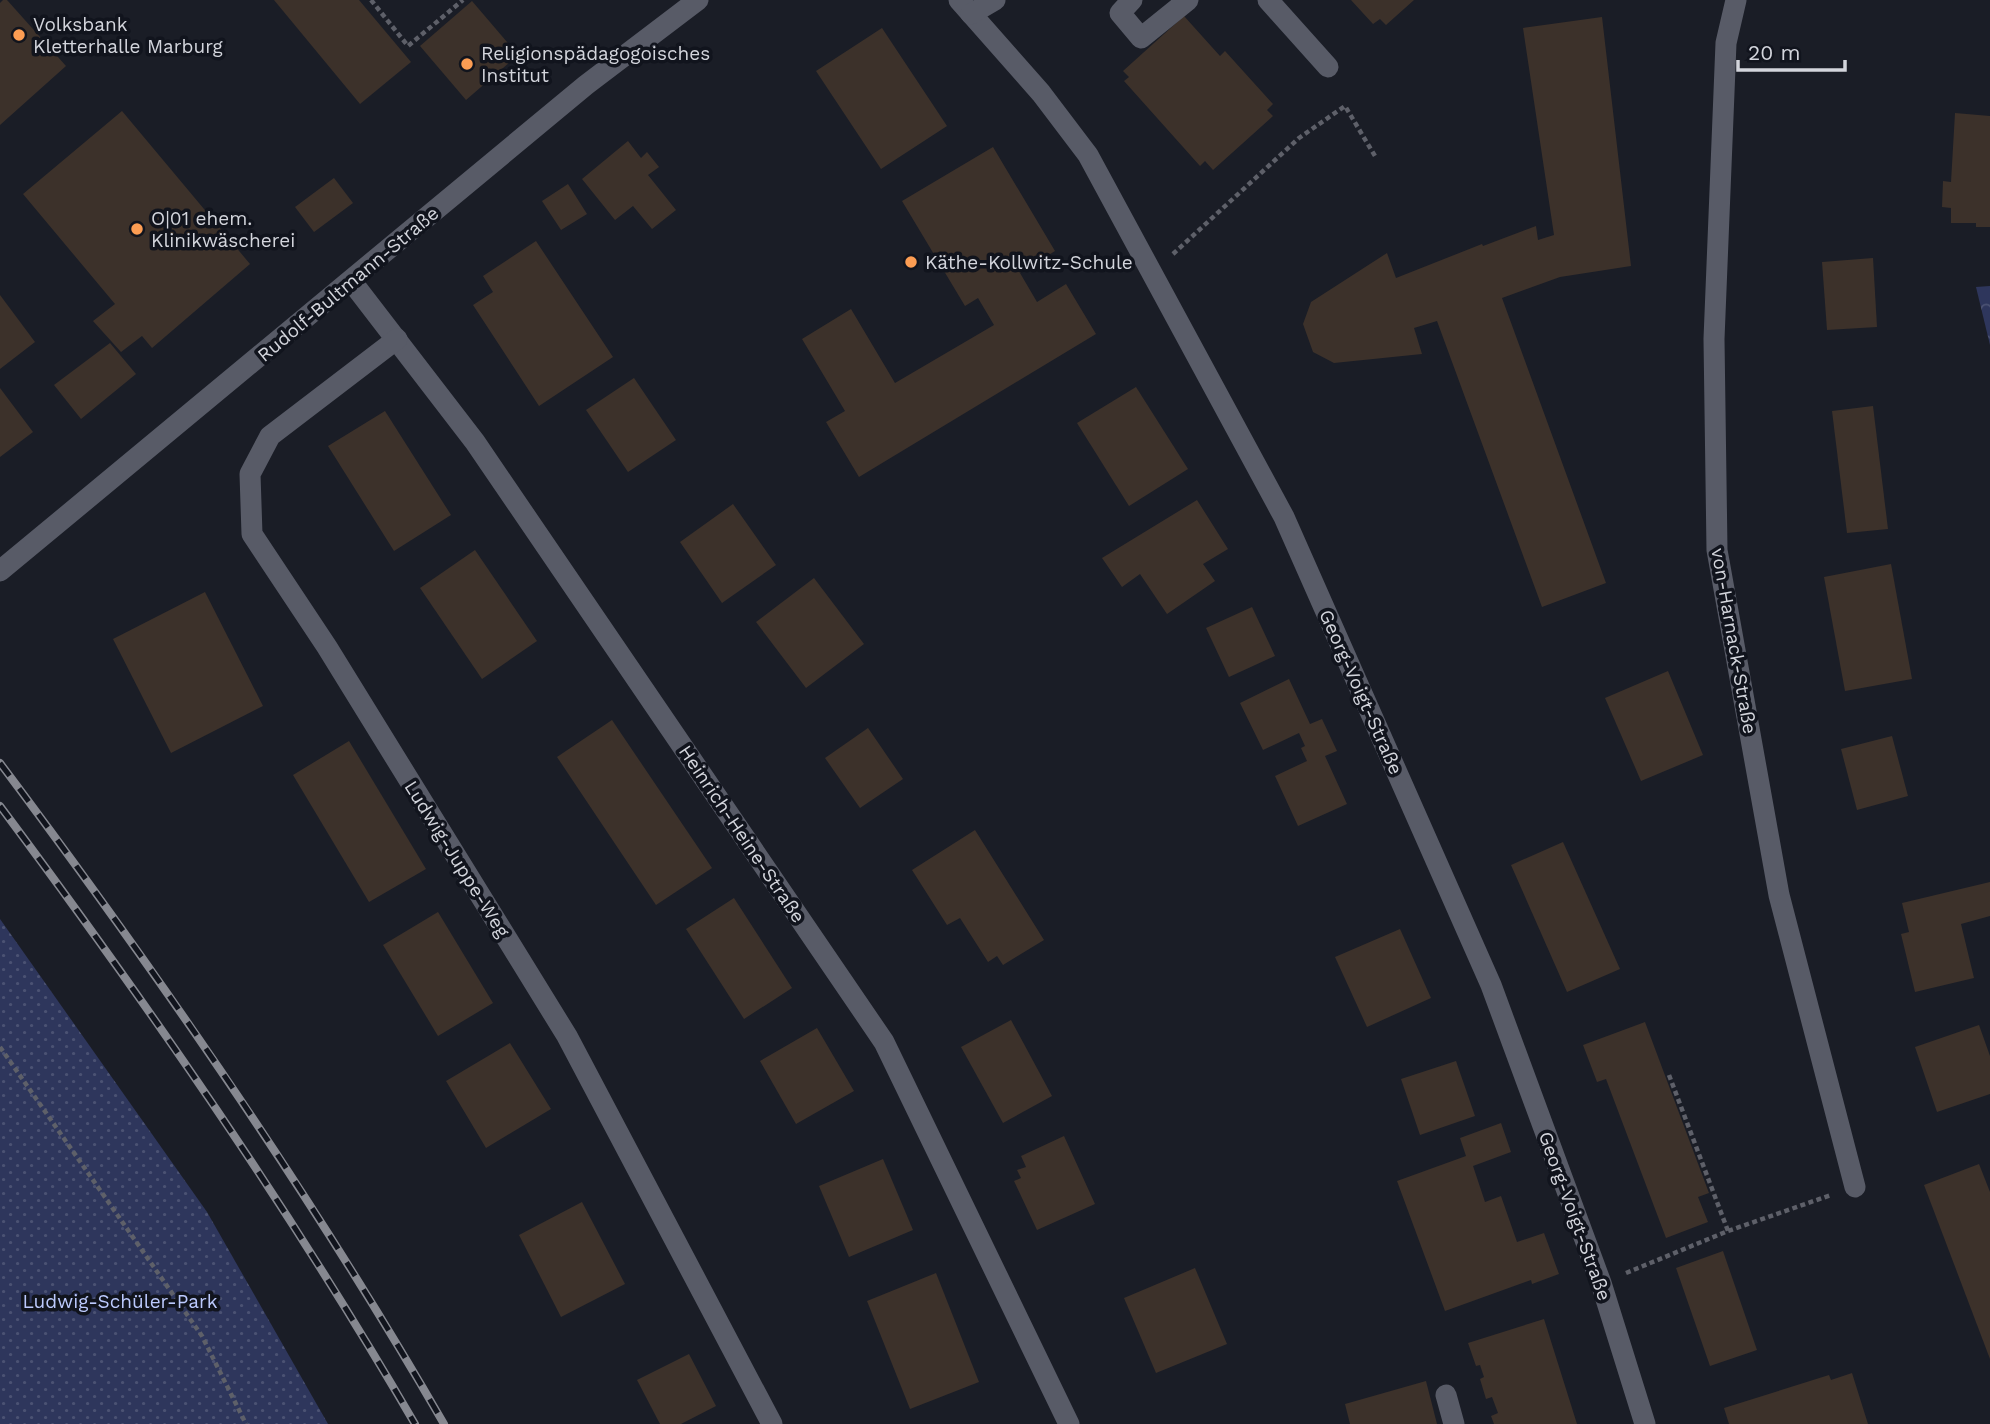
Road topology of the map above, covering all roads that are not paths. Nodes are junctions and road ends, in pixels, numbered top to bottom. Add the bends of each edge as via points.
1 (698, 0) edge
2 (995, 0) edge
3 (1132, 0) edge
4 (1188, 0) edge
5 (1268, 0) edge
6 (1736, 0) edge
7 (965, 7) edge
8 (1328, 67) dead end
9 (352, 282) junction
10 (397, 339) junction
11 (0, 570) edge
12 (1855, 1187) road end
13 (1446, 1395) dead end
14 (772, 1424) edge
15 (1069, 1424) edge
16 (1454, 1424) edge
17 (1645, 1424) edge

1 - 9 street, Rudolf-Bultmann-Straße via 586,85
2 - 7 street
3 - 4 street via 1120,13 1141,38
5 - 8 street
6 - 12 street, von-Harnack-Straße via 1727,43 1714,339 1717,550 1779,895
7 - 17 street, Georg-Voigt-Straße via 1088,155 1284,517 1474,947 1601,1283
9 - 10 street, Heinrich-Heine-Straße
9 - 11 street, Rudolf-Bultmann-Straße
10 - 14 street, Ludwig-Juppe-Weg via 270,436 250,474 251,534 327,647 567,1036
10 - 15 street, Heinrich-Heine-Straße via 475,442 884,1042
13 - 16 street

